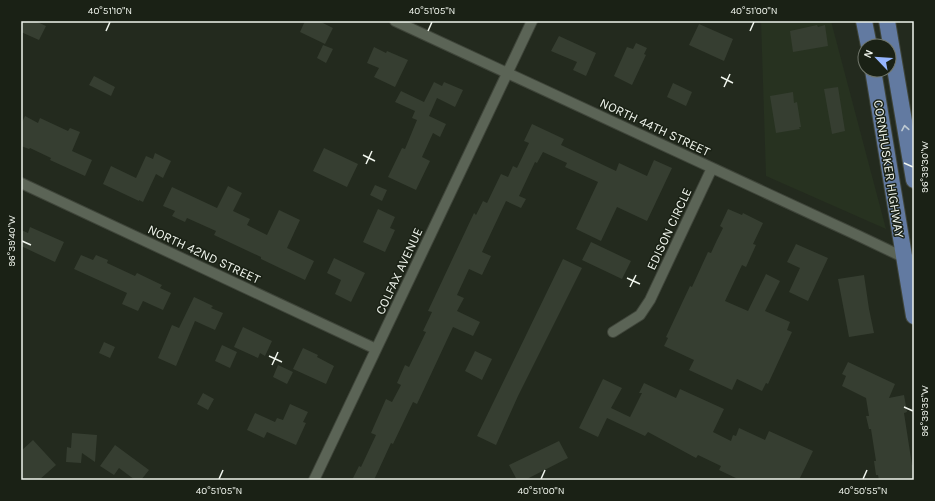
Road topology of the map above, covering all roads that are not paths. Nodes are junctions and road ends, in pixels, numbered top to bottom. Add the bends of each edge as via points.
1 (395, 21) edge
2 (532, 21) edge
3 (864, 21) edge
4 (887, 21) edge
5 (867, 38) edge
6 (507, 73) junction
7 (875, 78) edge
8 (712, 168) junction
9 (914, 180) edge
10 (21, 183) edge
11 (910, 260) edge
12 (914, 316) edge
13 (613, 332) dead end
14 (376, 349) junction
15 (314, 480) edge

1 - 6 street, NORTH 44TH STREET
2 - 6 street, COLFAX AVENUE
3 - 5 main road
9 -> 4 main road, CORNHUSKER HIGHWAY
6 - 8 street, NORTH 44TH STREET
6 - 14 street, COLFAX AVENUE
7 - 11 main road, CORNHUSKER HIGHWAY
8 - 11 street, NORTH 44TH STREET
8 - 13 street, EDISON CIRCLE via 650,300 640,315
10 - 14 street, NORTH 42ND STREET
11 - 12 main road, CORNHUSKER HIGHWAY
14 - 15 street, COLFAX AVENUE

